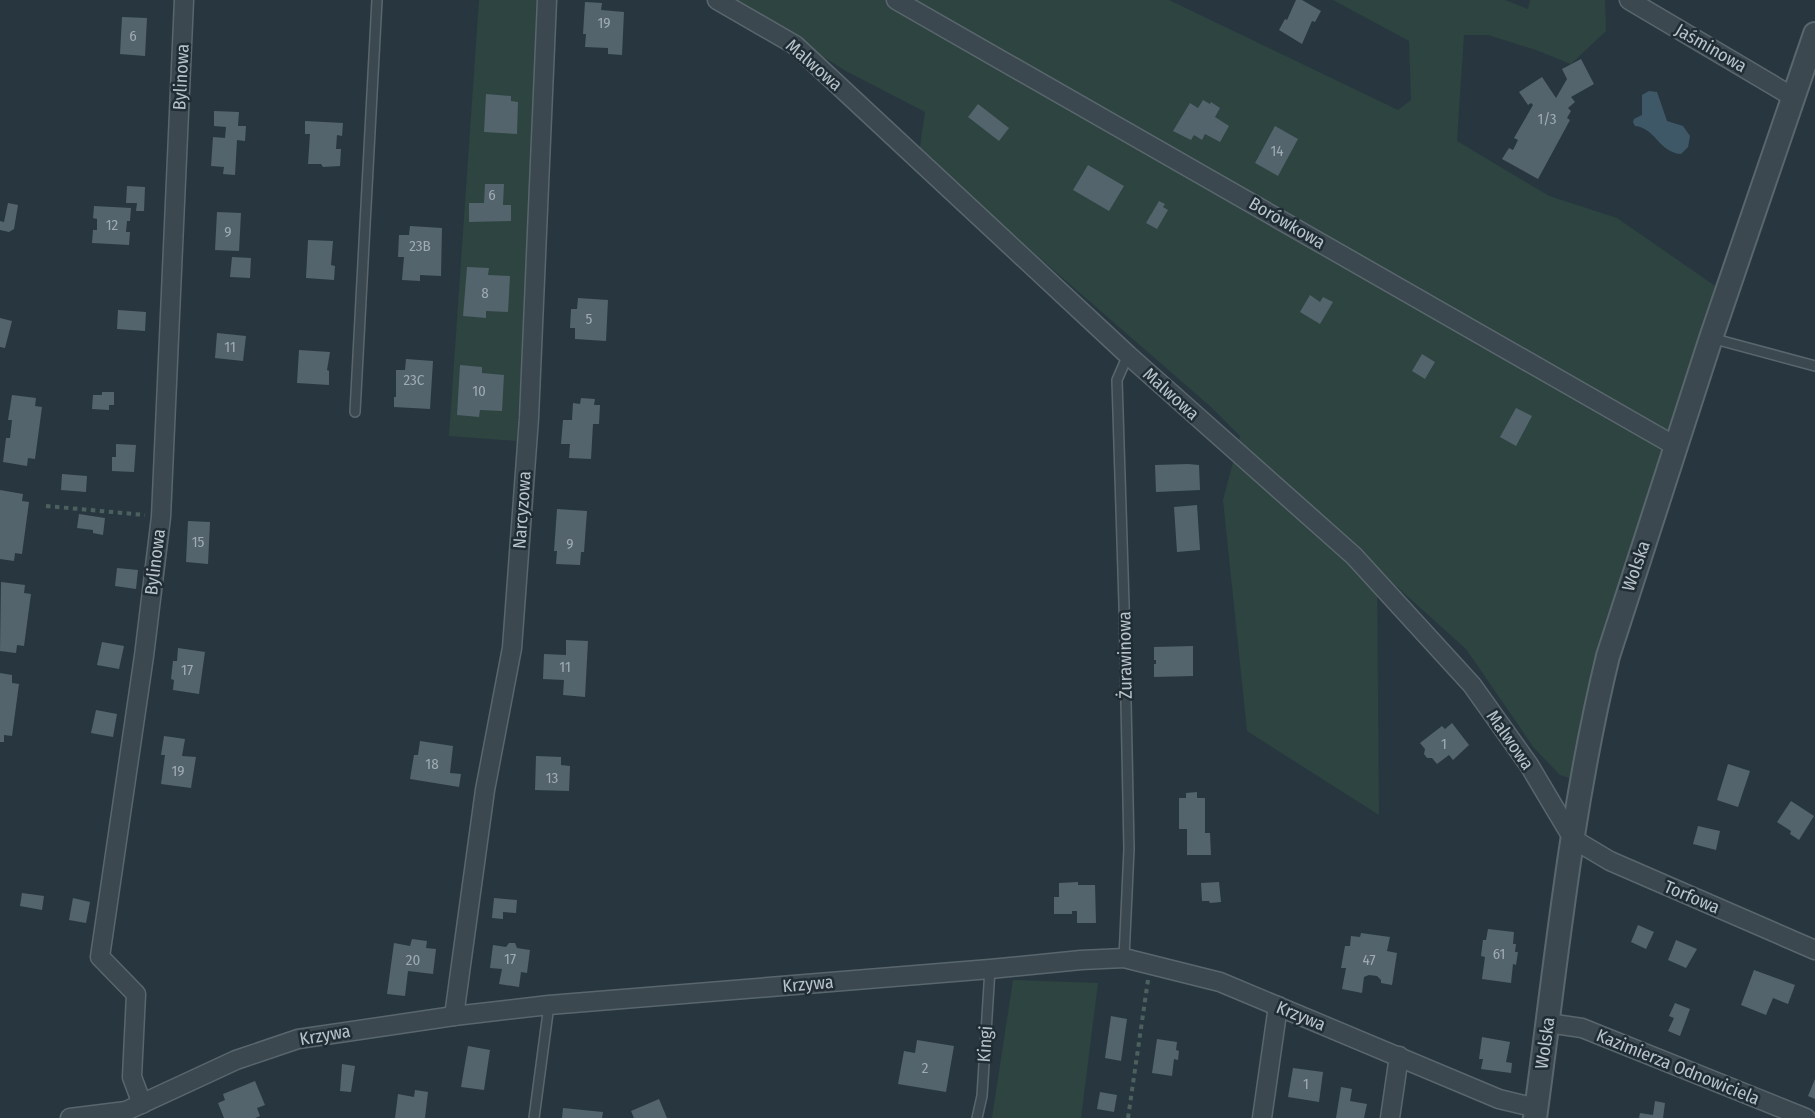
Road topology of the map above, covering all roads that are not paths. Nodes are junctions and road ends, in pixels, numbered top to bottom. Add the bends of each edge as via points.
1 (184, 0) edge
2 (377, 0) edge
3 (547, 0) edge
4 (717, 0) edge
5 (896, 0) edge
6 (1629, 0) edge
7 (1815, 34) edge
8 (1794, 97) junction
9 (1711, 338) junction
10 (1128, 355) junction
11 (1815, 366) edge
12 (355, 412) dead end
13 (1677, 447) junction
14 (1573, 838) junction
15 (1815, 950) edge
16 (1124, 958) junction
17 (990, 969) junction
18 (549, 1005) junction
19 (1278, 1006) junction
20 (454, 1016) junction
21 (1548, 1023) junction
22 (1399, 1056) junction
23 (142, 1104) junction
24 (1535, 1113) edge
25 (70, 1118) edge
26 (534, 1118) edge
27 (977, 1118) edge
28 (1262, 1118) edge
29 (1390, 1118) edge
30 (1806, 1118) edge

1 - 23 street, Bylinowa via 161,517 100,957 136,994 132,1077
2 - 12 lane
3 - 20 street, Narcyzowa via 529,418 512,648 485,790
4 - 10 street, Malwowa via 795,45
5 - 13 street, Borówkowa
6 - 8 street, Jaśminowa
7 - 8 street, Wolska
8 - 9 street, Wolska
9 - 11 lane
9 - 13 street, Wolska
10 - 14 street, Malwowa via 1354,556 1472,685 1529,765
10 - 16 lane, Żurawinowa via 1117,380 1129,849
13 - 14 street, Wolska via 1608,656
14 - 15 street, Torfowa via 1610,861
14 - 21 street, Wolska
16 - 17 street, Krzywa
16 - 19 street, Krzywa via 1220,982
17 - 18 street, Krzywa
17 - 27 lane, Kingi
18 - 20 street, Krzywa
18 - 26 lane
19 - 22 street, Krzywa
19 - 28 street
20 - 23 street, Krzywa via 298,1039 236,1060
21 - 24 street, Wolska
21 - 30 street, Kazimierza Odnowiciela via 1582,1028
22 - 24 street, Krzywa
22 - 29 street
23 - 25 street, Krzywa via 126,1111

